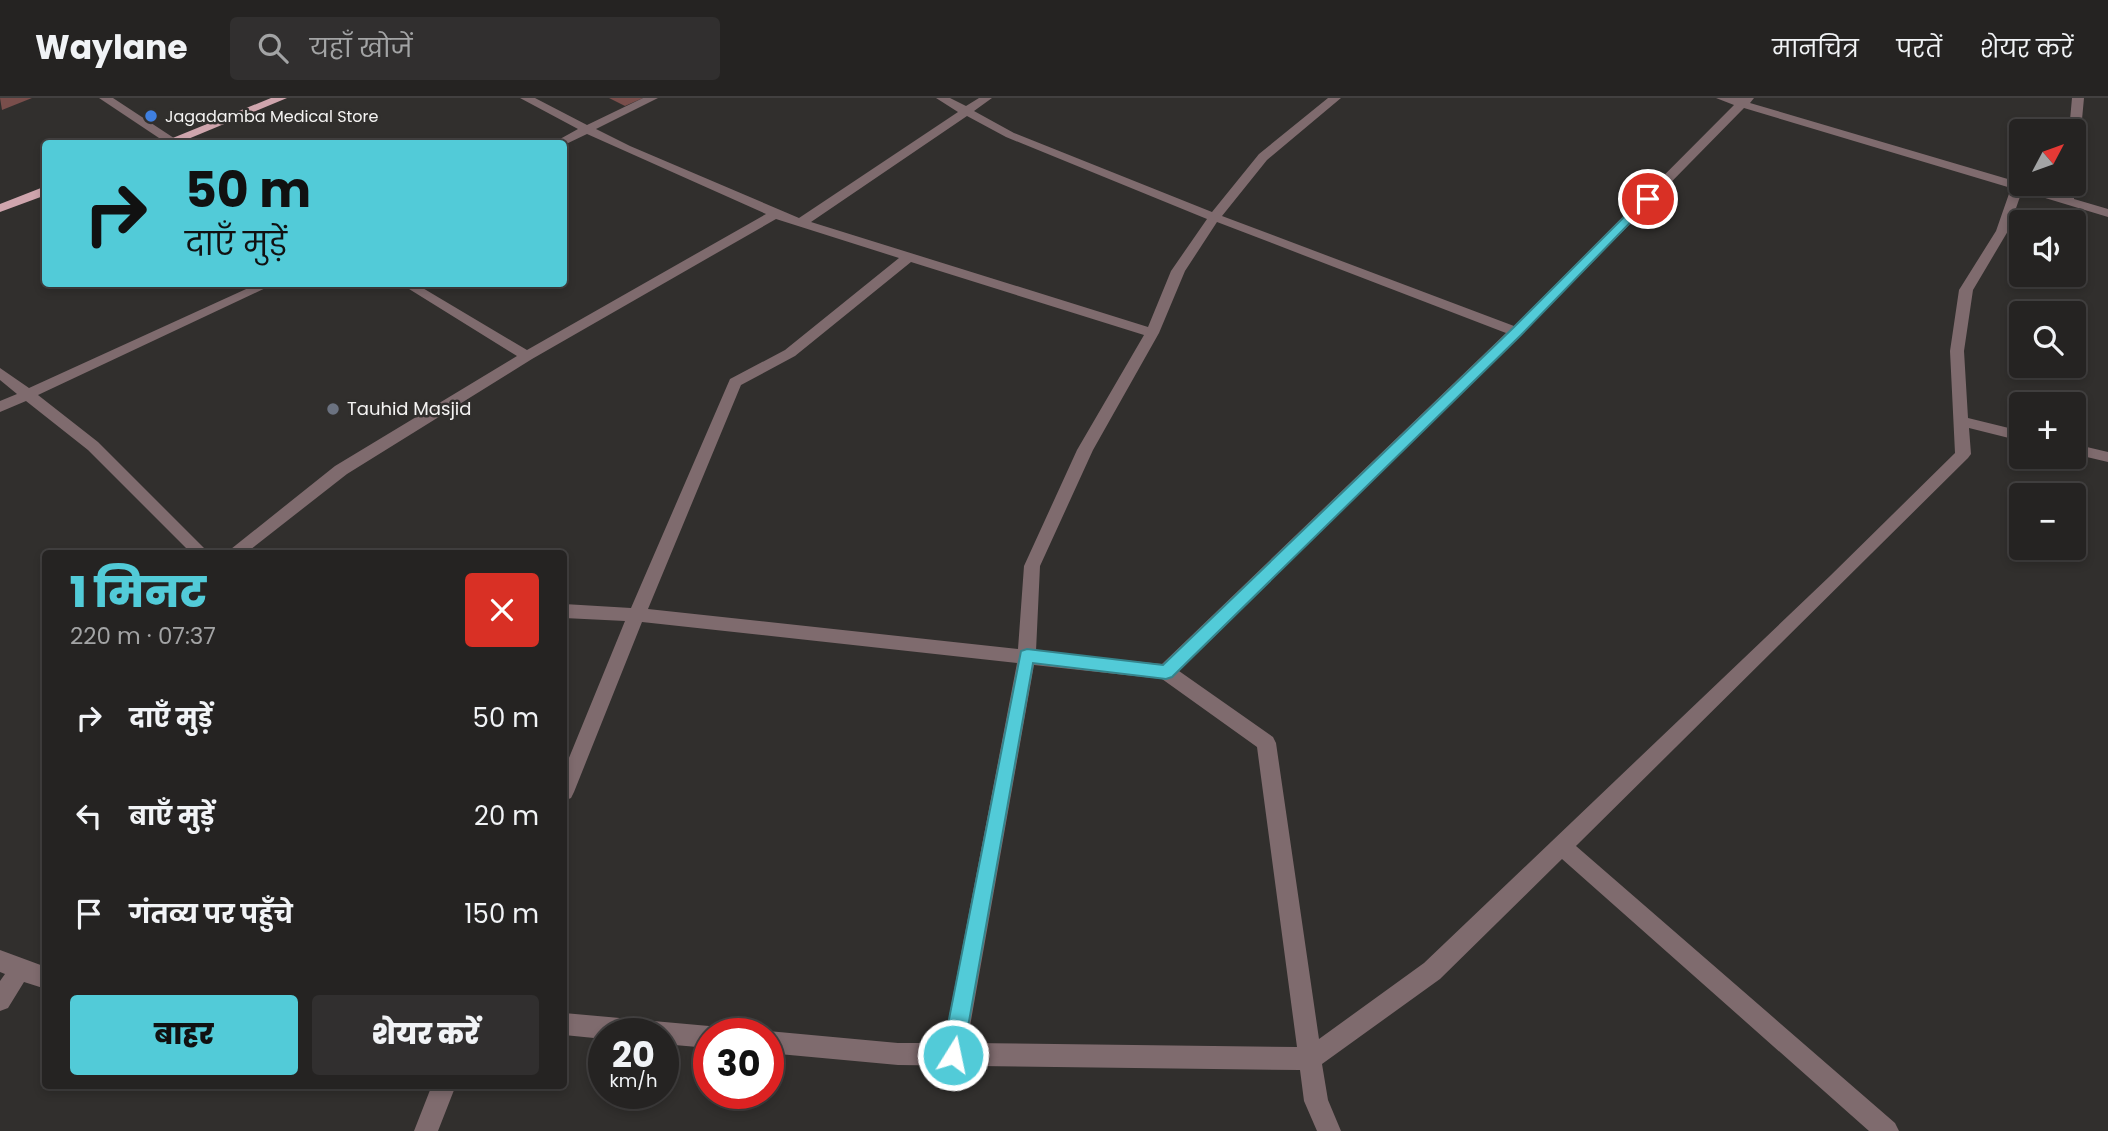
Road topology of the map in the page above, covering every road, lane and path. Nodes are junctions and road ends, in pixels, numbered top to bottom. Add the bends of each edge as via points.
1 (105, 98) edge
2 (281, 98) edge
3 (526, 98) edge
4 (652, 98) edge
5 (942, 98) edge
6 (986, 98) edge
7 (1335, 98) edge
8 (1722, 98) edge
9 (2078, 98) edge
10 (1745, 101) edge
11 (965, 110) junction
12 (2076, 119) edge
13 (586, 129) junction
14 (168, 140) edge
15 (176, 140) edge
16 (565, 140) edge
17 (2009, 184) edge
18 (42, 192) edge
19 (2014, 196) edge
20 (2050, 196) edge
21 (2068, 196) edge
22 (2068, 201) junction
23 (0, 208) edge
24 (2108, 213) edge
25 (775, 214) junction
26 (1214, 217) junction
27 (801, 223) junction
28 (908, 257) junction
29 (261, 287) edge
30 (412, 287) edge
31 (1516, 332) junction
32 (1152, 333) junction
33 (527, 356) junction
34 (0, 373) edge
35 (29, 394) junction
36 (0, 407) edge
37 (1961, 421) junction
38 (2009, 433) edge
39 (2086, 452) edge
40 (2108, 457) edge
41 (198, 550) edge
42 (237, 550) edge
43 (567, 611) edge
44 (636, 615) junction
45 (1027, 656) junction
46 (1166, 672) junction
47 (567, 785) edge
48 (1561, 846) junction
49 (30, 970) edge
50 (0, 1000) edge
51 (567, 1024) edge
52 (693, 1036) edge
53 (784, 1043) edge
54 (953, 1055) junction
55 (1310, 1059) junction
56 (442, 1089) edge
57 (426, 1131) edge
58 (1329, 1131) edge
59 (1887, 1131) edge

1 - 14 street
2 - 15 main road
3 - 13 street
4 - 13 street
5 - 11 street
6 - 11 street
7 - 26 street via 1263,157
8 - 10 street
9 - 12 street
10 - 17 street
10 - 31 street
11 - 26 street via 1010,135
11 - 27 street
13 - 16 street
13 - 25 street
18 - 23 main road
19 - 37 street via 2002,231 1966,290 1957,351
20 - 22 street
21 - 22 street
22 - 24 street
25 - 27 street
25 - 33 street
26 - 31 street
26 - 32 street via 1178,271
27 - 28 street
28 - 32 street
28 - 44 street via 790,353 735,382
29 - 35 street
30 - 33 street
31 - 46 street
32 - 45 street via 1085,450 1032,566
33 - 42 street via 341,470
34 - 35 street
35 - 36 street
35 - 41 street via 93,446
37 - 38 street
37 - 48 street via 1963,454
39 - 40 street
43 - 44 street
44 - 45 street
44 - 47 street
45 - 46 street
45 - 54 street
46 - 55 street via 1266,743
48 - 55 street via 1432,971
48 - 59 street
49 - 50 street
51 - 52 street
53 - 54 street
54 - 55 street
55 - 58 street via 1316,1101
56 - 57 street

